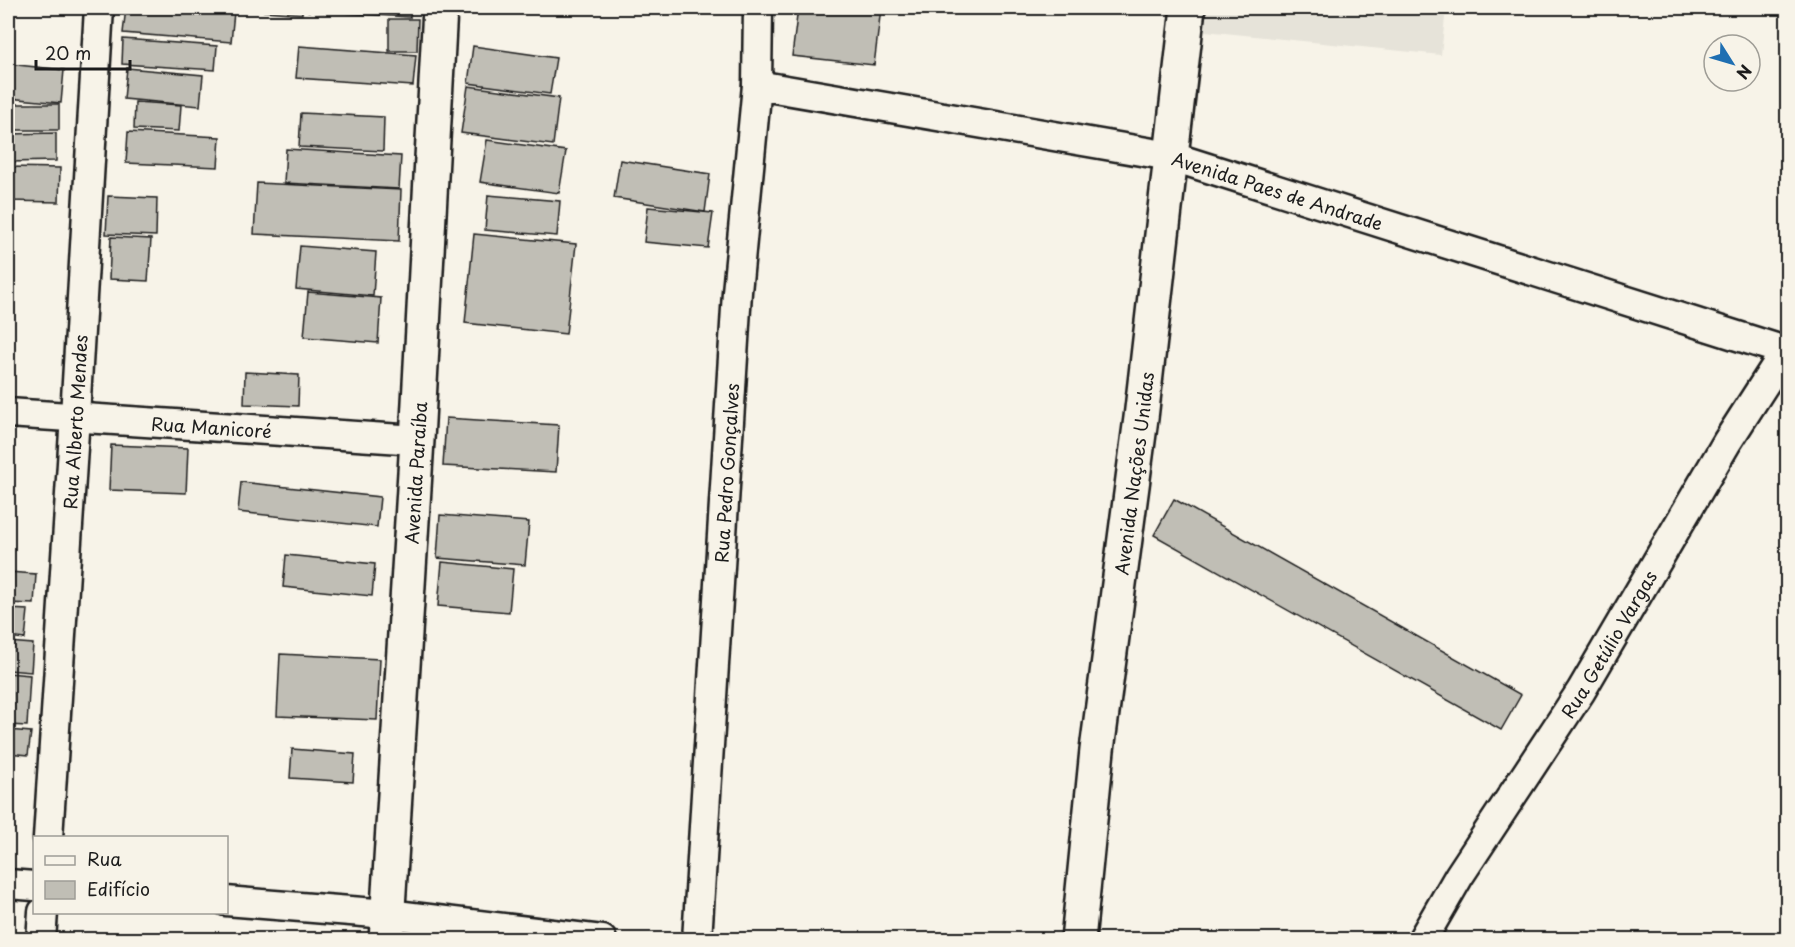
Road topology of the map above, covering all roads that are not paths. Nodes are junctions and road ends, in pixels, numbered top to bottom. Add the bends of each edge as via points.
1 (99, 8) edge
2 (440, 8) edge
3 (758, 8) edge
4 (1188, 8) edge
5 (757, 85) junction
6 (1170, 156) junction
7 (1787, 350) edge
8 (8, 413) edge
9 (75, 416) junction
10 (417, 440) junction
11 (48, 836) edge
12 (8, 884) edge
13 (33, 886) edge
14 (228, 901) edge
15 (43, 914) edge
16 (387, 927) edge
17 (41, 939) edge
18 (602, 939) edge
19 (697, 939) edge
20 (1078, 939) edge
21 (1422, 939) edge

1 - 9 street, Rua Alberto Mendes
2 - 10 street, Avenida Paraíba
3 - 5 street, Rua Pedro Gonçalves
4 - 6 street, Avenida Nações Unidas
5 - 6 street, Avenida Paes de Andrade
5 - 19 street, Rua Pedro Gonçalves via 737,292
6 - 7 street, Avenida Paes de Andrade
6 - 20 street, Avenida Nações Unidas via 1141,418 1097,750
7 - 21 street, Rua Getúlio Vargas via 1727,442 1581,691
8 - 9 street, Rua Manicoré
9 - 10 street, Rua Manicoré
9 - 11 street, Rua Alberto Mendes
10 - 16 street, Avenida Paraíba
12 - 13 street
14 - 16 street
15 - 17 street
16 - 18 street

